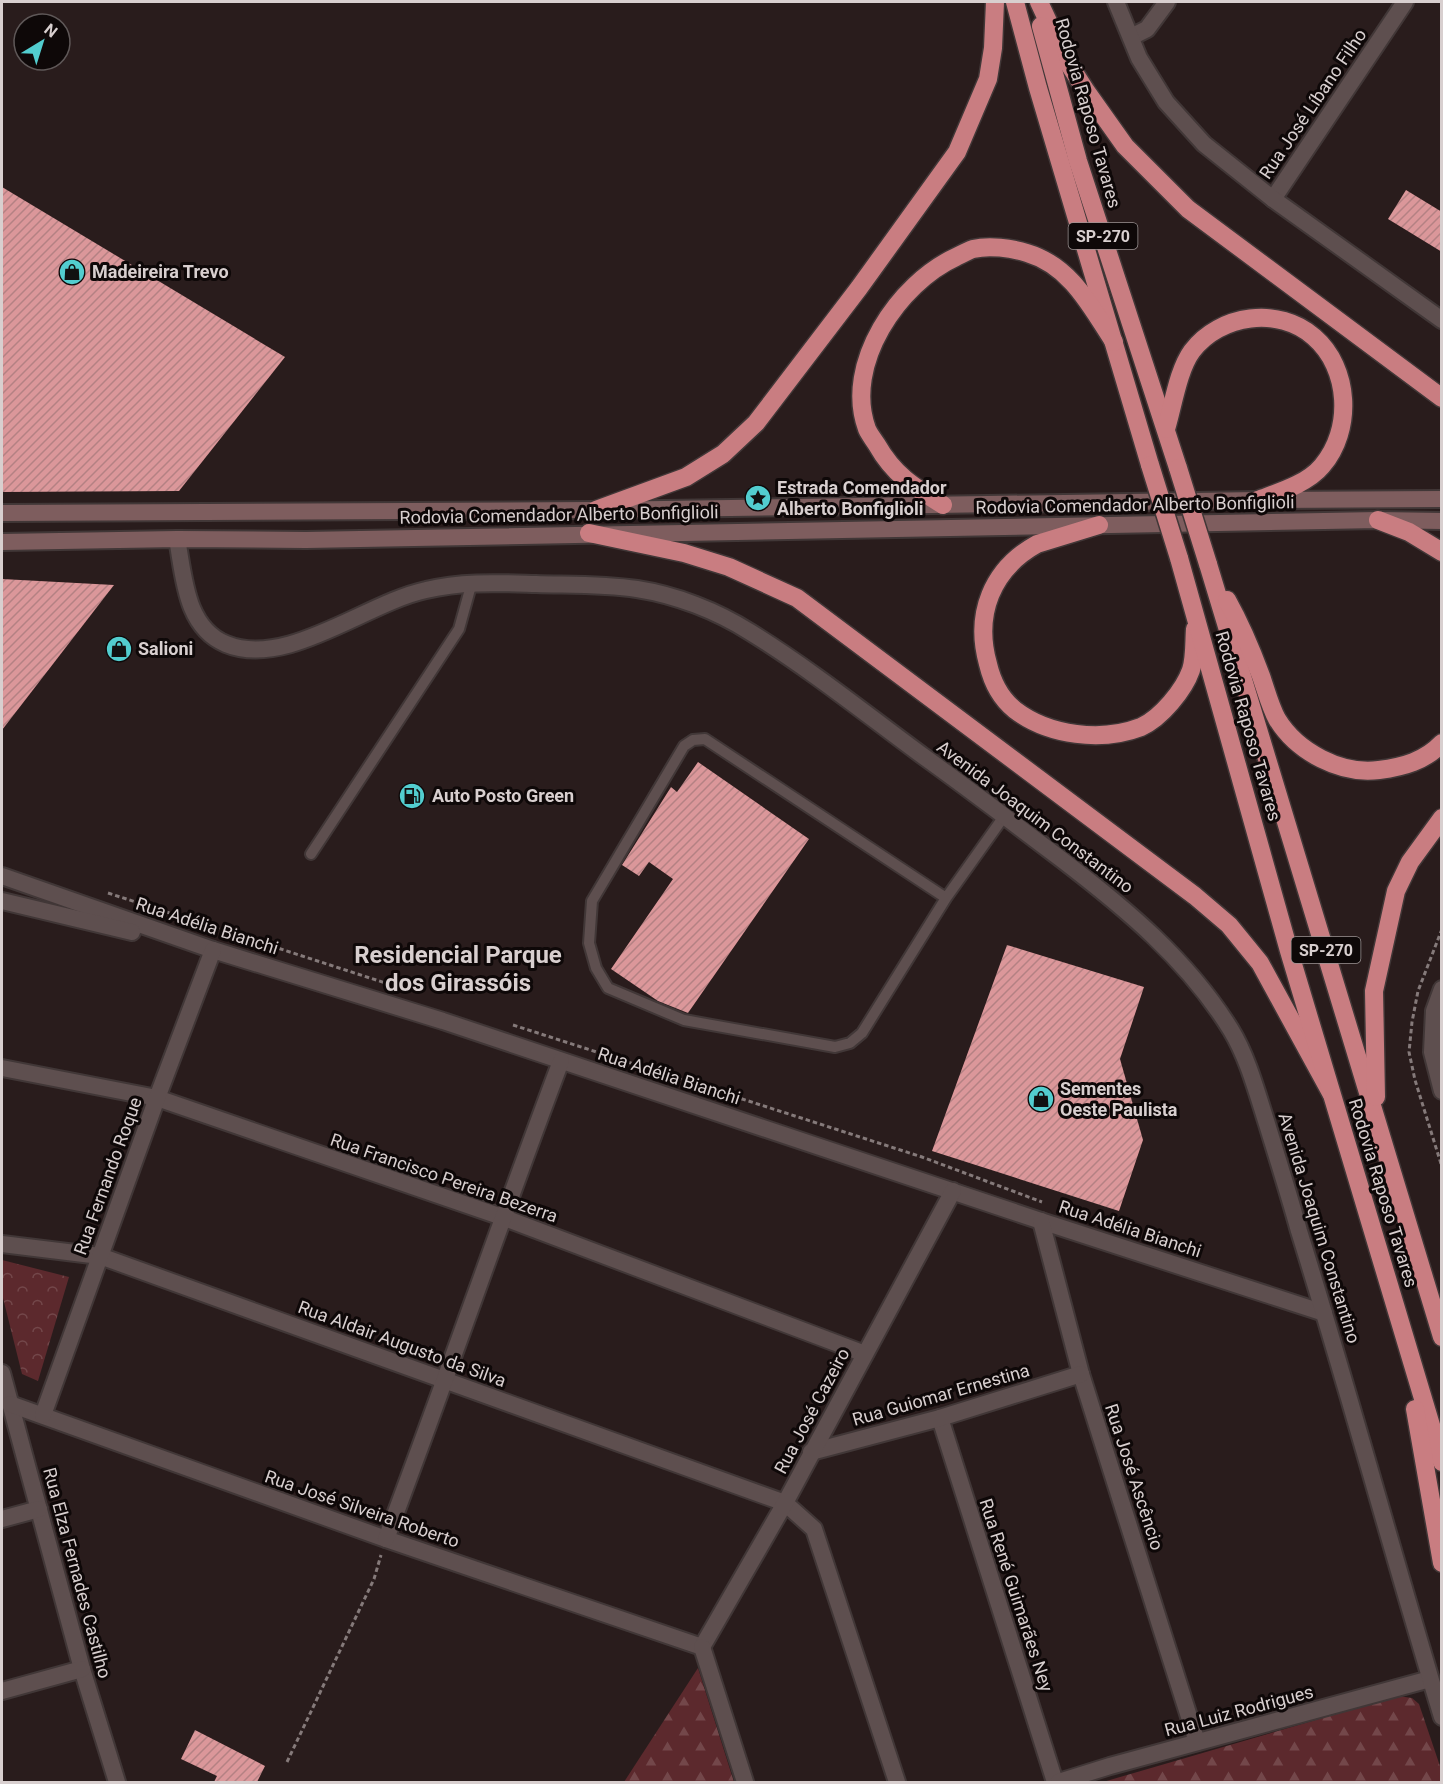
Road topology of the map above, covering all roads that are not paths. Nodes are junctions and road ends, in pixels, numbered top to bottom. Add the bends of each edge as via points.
1 (995, 2) edge
2 (1015, 2) edge
3 (1034, 2) edge
4 (1039, 2) edge
5 (1116, 2) edge
6 (1167, 2) edge
7 (1405, 2) edge
8 (1131, 37) junction
9 (1273, 198) junction
10 (1442, 320) edge
11 (1114, 342) junction
12 (1442, 398) edge
13 (1166, 429) junction
14 (1442, 499) edge
15 (1258, 500) junction
16 (943, 505) junction
17 (596, 510) junction
18 (2, 513) edge
19 (1378, 520) junction
20 (1442, 521) edge
21 (1099, 525) junction
22 (589, 534) junction
23 (177, 539) junction
24 (2, 542) edge
25 (1442, 552) edge
26 (1208, 564) junction
27 (472, 582) junction
28 (1196, 619) junction
29 (1442, 743) edge
30 (1005, 815) junction
31 (1442, 818) edge
32 (311, 855) dead end
33 (2, 876) edge
34 (946, 898) junction
35 (2, 901) edge
36 (213, 950) junction
37 (1442, 989) edge
38 (561, 1061) junction
39 (2, 1068) edge
40 (1442, 1091) edge
41 (1331, 1093) junction
42 (157, 1098) junction
43 (1376, 1118) junction
44 (953, 1191) junction
45 (502, 1217) junction
46 (1041, 1221) junction
47 (2, 1244) edge
48 (100, 1256) junction
49 (1324, 1313) junction
50 (1402, 1330) junction
51 (1442, 1337) edge
52 (865, 1354) junction
53 (2, 1373) edge
54 (1081, 1374) junction
55 (445, 1381) junction
56 (10, 1404) junction
57 (43, 1415) junction
58 (940, 1419) junction
59 (811, 1452) junction
60 (1442, 1462) edge
61 (784, 1503) junction
62 (39, 1509) junction
63 (2, 1519) edge
64 (386, 1539) junction
65 (1442, 1563) edge
66 (702, 1647) junction
67 (82, 1669) junction
68 (1430, 1679) junction
69 (2, 1691) edge
70 (1442, 1717) edge
71 (1197, 1742) junction
72 (117, 1782) edge
73 (745, 1782) edge
74 (897, 1782) edge
75 (1057, 1782) edge

1 - 17 highway via 988,79 957,152 756,423 723,454 686,477
2 - 11 highway, Rodovia Raposo Tavares / SP-270
3 - 13 highway, Rodovia Raposo Tavares / SP-270 via 1078,161
4 - 12 highway via 1065,58 1099,110 1125,146 1188,209
5 - 8 street
6 - 8 street via 1147,29
7 - 9 street, Rua José Líbano Filho
8 - 9 street via 1166,102 1204,144
9 - 10 street
11 - 16 highway via 1079,287 1029,253 1004,248 973,249 925,276 903,297 873,346 864,375 862,403 867,429 886,462 906,482
11 - 28 highway, Rodovia Raposo Tavares / SP-270, bridge
13 - 15 highway via 1186,363 1206,336 1232,321 1259,316 1288,321 1314,337 1339,376 1345,402 1334,448 1322,467 1297,484
13 - 26 highway, Rodovia Raposo Tavares / SP-270, bridge
14 - 15 main road, Rodovia Comendador Alberto Bonfiglioli
15 - 16 main road, Rodovia Comendador Alberto Bonfiglioli
16 - 17 main road, Rodovia Comendador Alberto Bonfiglioli
17 - 18 main road, Rodovia Comendador Alberto Bonfiglioli
19 - 20 main road, Rodovia Comendador Alberto Bonfiglioli
19 - 21 main road, Rodovia Comendador Alberto Bonfiglioli
19 - 25 highway via 1409,532
21 - 22 main road, Rodovia Comendador Alberto Bonfiglioli
21 - 28 highway via 1028,549 1002,575 990,596 984,612 982,643 992,678 1014,709 1050,728 1083,735 1119,734 1143,726 1181,690 1192,668
22 - 23 main road, Rodovia Comendador Alberto Bonfiglioli
22 - 41 highway via 695,556 797,598 1195,896 1229,925 1260,963
23 - 24 main road, Rodovia Comendador Alberto Bonfiglioli
23 - 27 street, Avenida Joaquim Constantino via 191,608 201,626 222,643 251,651 308,639 394,599
26 - 29 highway via 1244,632 1277,718 1307,750 1348,769 1374,771 1414,762
26 - 43 highway, Rodovia Raposo Tavares / SP-270
27 - 30 street, Avenida Joaquim Constantino via 641,590 728,618
27 - 32 lane via 459,629
28 - 41 highway, Rodovia Raposo Tavares / SP-270
30 - 34 lane
30 - 49 street, Avenida Joaquim Constantino via 1121,905 1173,955 1234,1035 1256,1090
31 - 43 highway via 1410,861 1396,891 1374,992
33 - 36 street, Rua Adélia Bianchi
34 - 34 lane via 705,739 693,740 684,746 592,901 589,943 596,968 608,988 684,1020 835,1047 850,1043 862,1033
35 - 36 street
36 - 38 street, Rua Adélia Bianchi
36 - 42 street, Rua Fernando Roque
37 - 40 street via 1434,1011 1432,1052
38 - 44 street, Rua Adélia Bianchi
38 - 45 street
39 - 42 street, Rua Francisco Pereira Bezerra
41 - 50 highway, Rodovia Raposo Tavares / SP-270
42 - 45 street, Rua Francisco Pereira Bezerra
42 - 48 street, Rua Fernando Roque
43 - 51 highway, Rodovia Raposo Tavares / SP-270
44 - 46 street, Rua Adélia Bianchi
44 - 52 street, Rua José Cazeiro
45 - 52 street, Rua Francisco Pereira Bezerra
45 - 55 street
46 - 49 street, Rua Adélia Bianchi
46 - 54 street, Rua José Ascêncio
47 - 48 street, Rua Aldair Augusto da Silva
48 - 55 street, Rua Aldair Augusto da Silva
48 - 57 street, Rua Fernando Roque
49 - 68 street, Avenida Joaquim Constantino
50 - 60 highway, Rodovia Raposo Tavares / SP-270
50 - 65 highway
52 - 59 street, Rua José Cazeiro
53 - 56 street, Rua Elza Fernades Castilho
54 - 58 street, Rua Guiomar Ernestina
54 - 71 street, Rua José Ascêncio
55 - 61 street, Rua Aldair Augusto da Silva
55 - 64 street
56 - 57 street, Rua José Silveira Roberto
56 - 62 street, Rua Elza Fernades Castilho
57 - 64 street, Rua José Silveira Roberto
58 - 59 street, Rua Guiomar Ernestina
58 - 75 street, Rua René Guimarães Ney
59 - 61 street, Rua José Cazeiro
61 - 66 street, Rua José Cazeiro
61 - 74 street via 814,1529
62 - 63 street
62 - 67 street, Rua Elza Fernades Castilho
64 - 66 street, Rua José Silveira Roberto
66 - 73 street
67 - 69 street
67 - 72 street, Rua Elza Fernades Castilho
68 - 70 street, Avenida Joaquim Constantino
68 - 71 street, Rua Luiz Rodrigues
71 - 75 street, Rua Luiz Rodrigues

